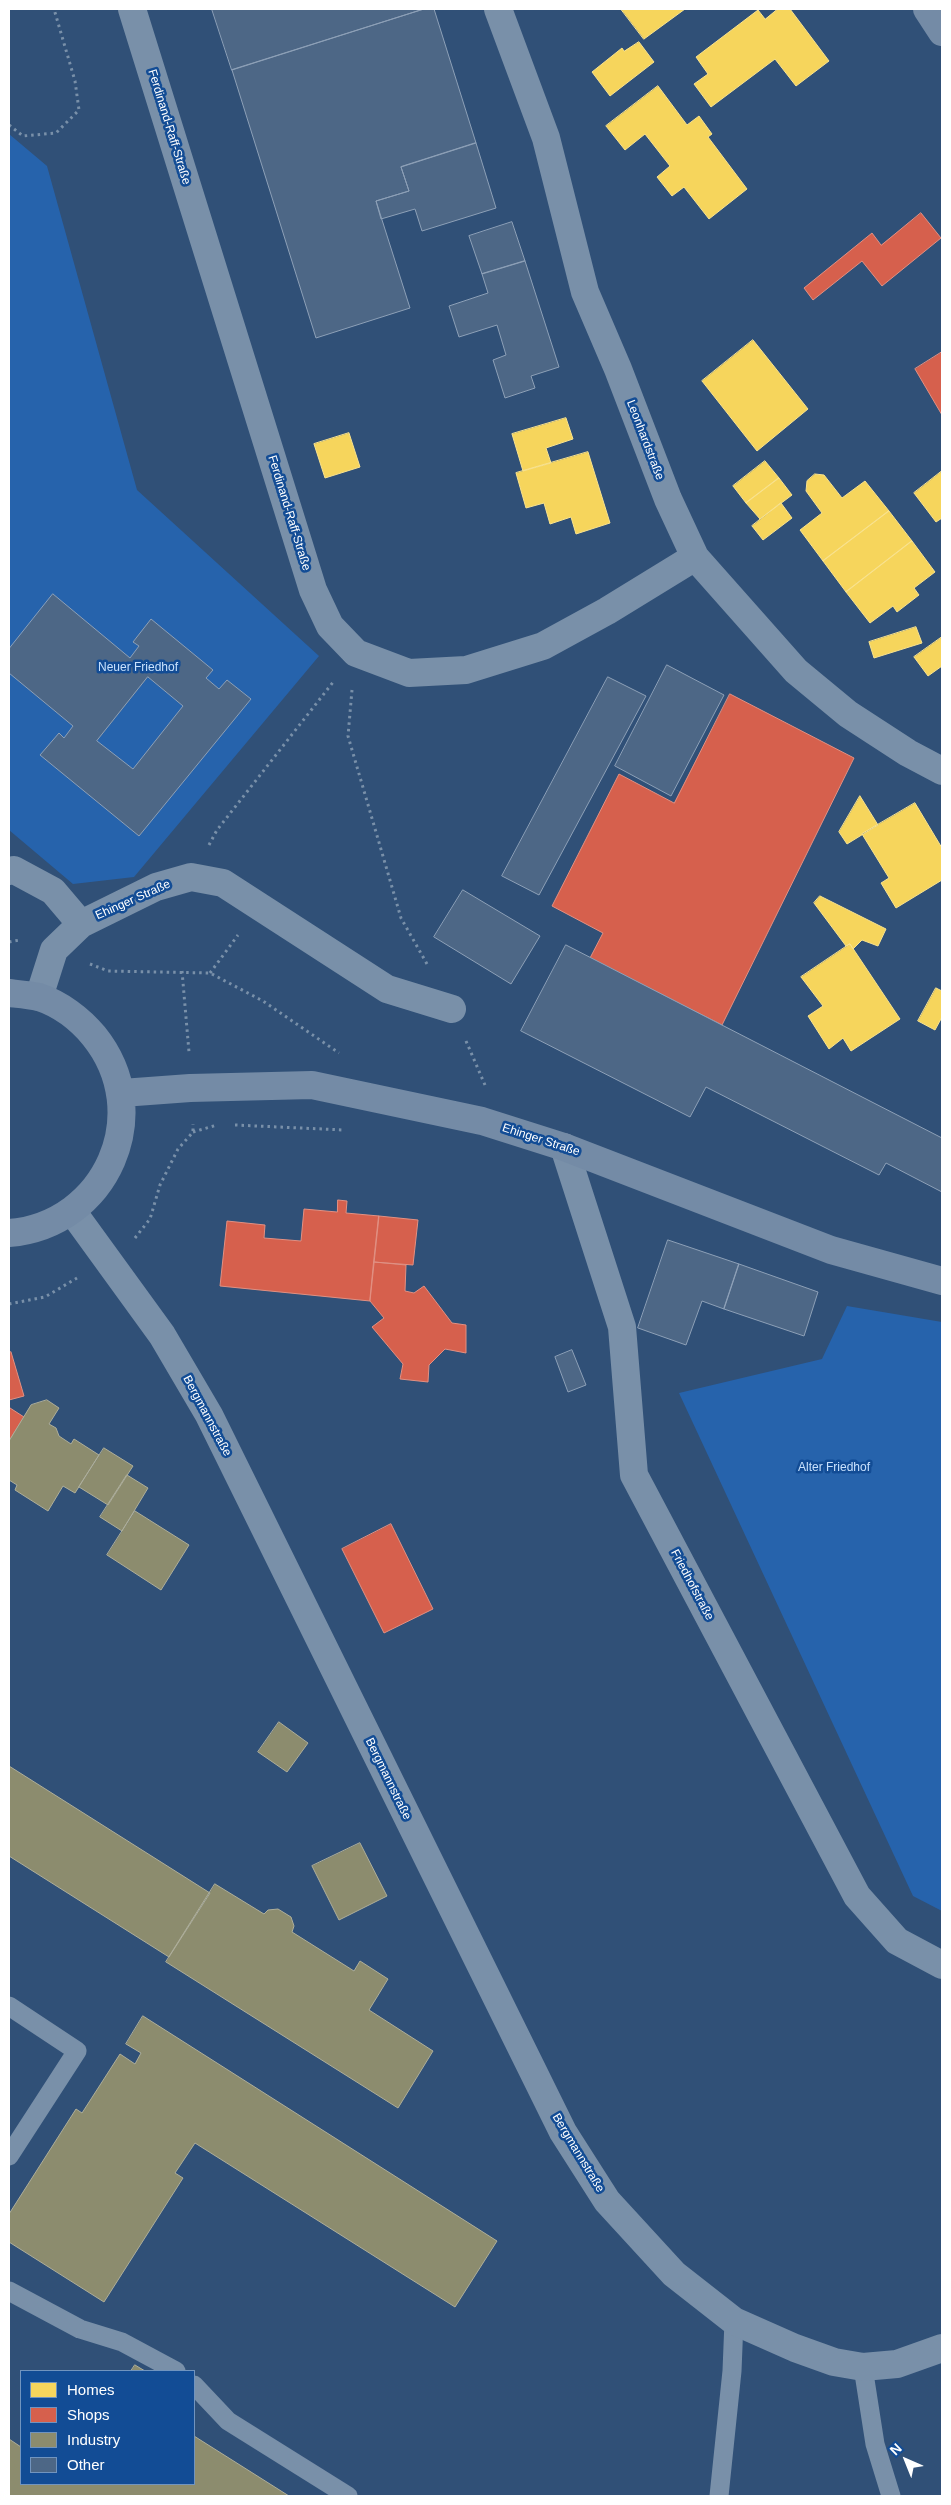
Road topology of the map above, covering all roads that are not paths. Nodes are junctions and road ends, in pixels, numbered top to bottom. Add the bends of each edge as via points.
1 (132, 9) edge
2 (498, 9) edge
3 (927, 9) edge
4 (942, 32) edge
5 (696, 556) junction
6 (942, 771) edge
7 (9, 871) edge
8 (81, 924) junction
9 (9, 993) edge
10 (38, 997) junction
11 (452, 1009) road end
12 (122, 1093) junction
13 (564, 1146) junction
14 (72, 1211) junction
15 (9, 1233) edge
16 (942, 1281) edge
17 (942, 1965) edge
18 (9, 2006) edge
19 (9, 2156) edge
20 (9, 2291) edge
21 (734, 2321) junction
22 (942, 2348) edge
23 (864, 2367) junction
24 (174, 2370) edge
25 (195, 2386) edge
26 (348, 2496) edge
27 (719, 2496) edge
28 (891, 2496) edge

1 - 5 street, Ferdinand-Raff-Straße via 313,590 330,626 356,652 409,673 466,670 543,646
2 - 5 street, Leonhardstraße via 546,138 585,292 668,499
3 - 4 main road
5 - 6 street, Leonhardstraße via 796,671 848,714
7 - 8 street, Ehinger Straße via 14,870 53,890
8 - 10 street, Ehinger Straße via 54,950
8 - 11 street, Ehinger Straße via 156,887 191,877 223,883 388,988
9 - 10 main road
10 - 12 main road via 65,1010 86,1027 103,1048
12 - 13 main road, Ehinger Straße via 312,1085 482,1120
12 - 14 main road via 121,1130 112,1161 95,1189
13 - 16 main road, Ehinger Straße via 832,1250
13 - 17 street, Friedhofstraße via 622,1327 634,1475 857,1896 897,1941
14 - 15 main road via 43,1226
14 - 21 street, Bergmannstraße via 162,1335 209,1415 563,2132 607,2201 674,2274
18 - 19 lane via 77,2051
20 - 24 lane via 80,2329 122,2342
21 - 23 street, Bergmannstraße via 826,2359
21 - 27 lane
22 - 23 street, Bergmannstraße via 897,2364
23 - 28 lane via 875,2444
25 - 26 lane via 228,2421

